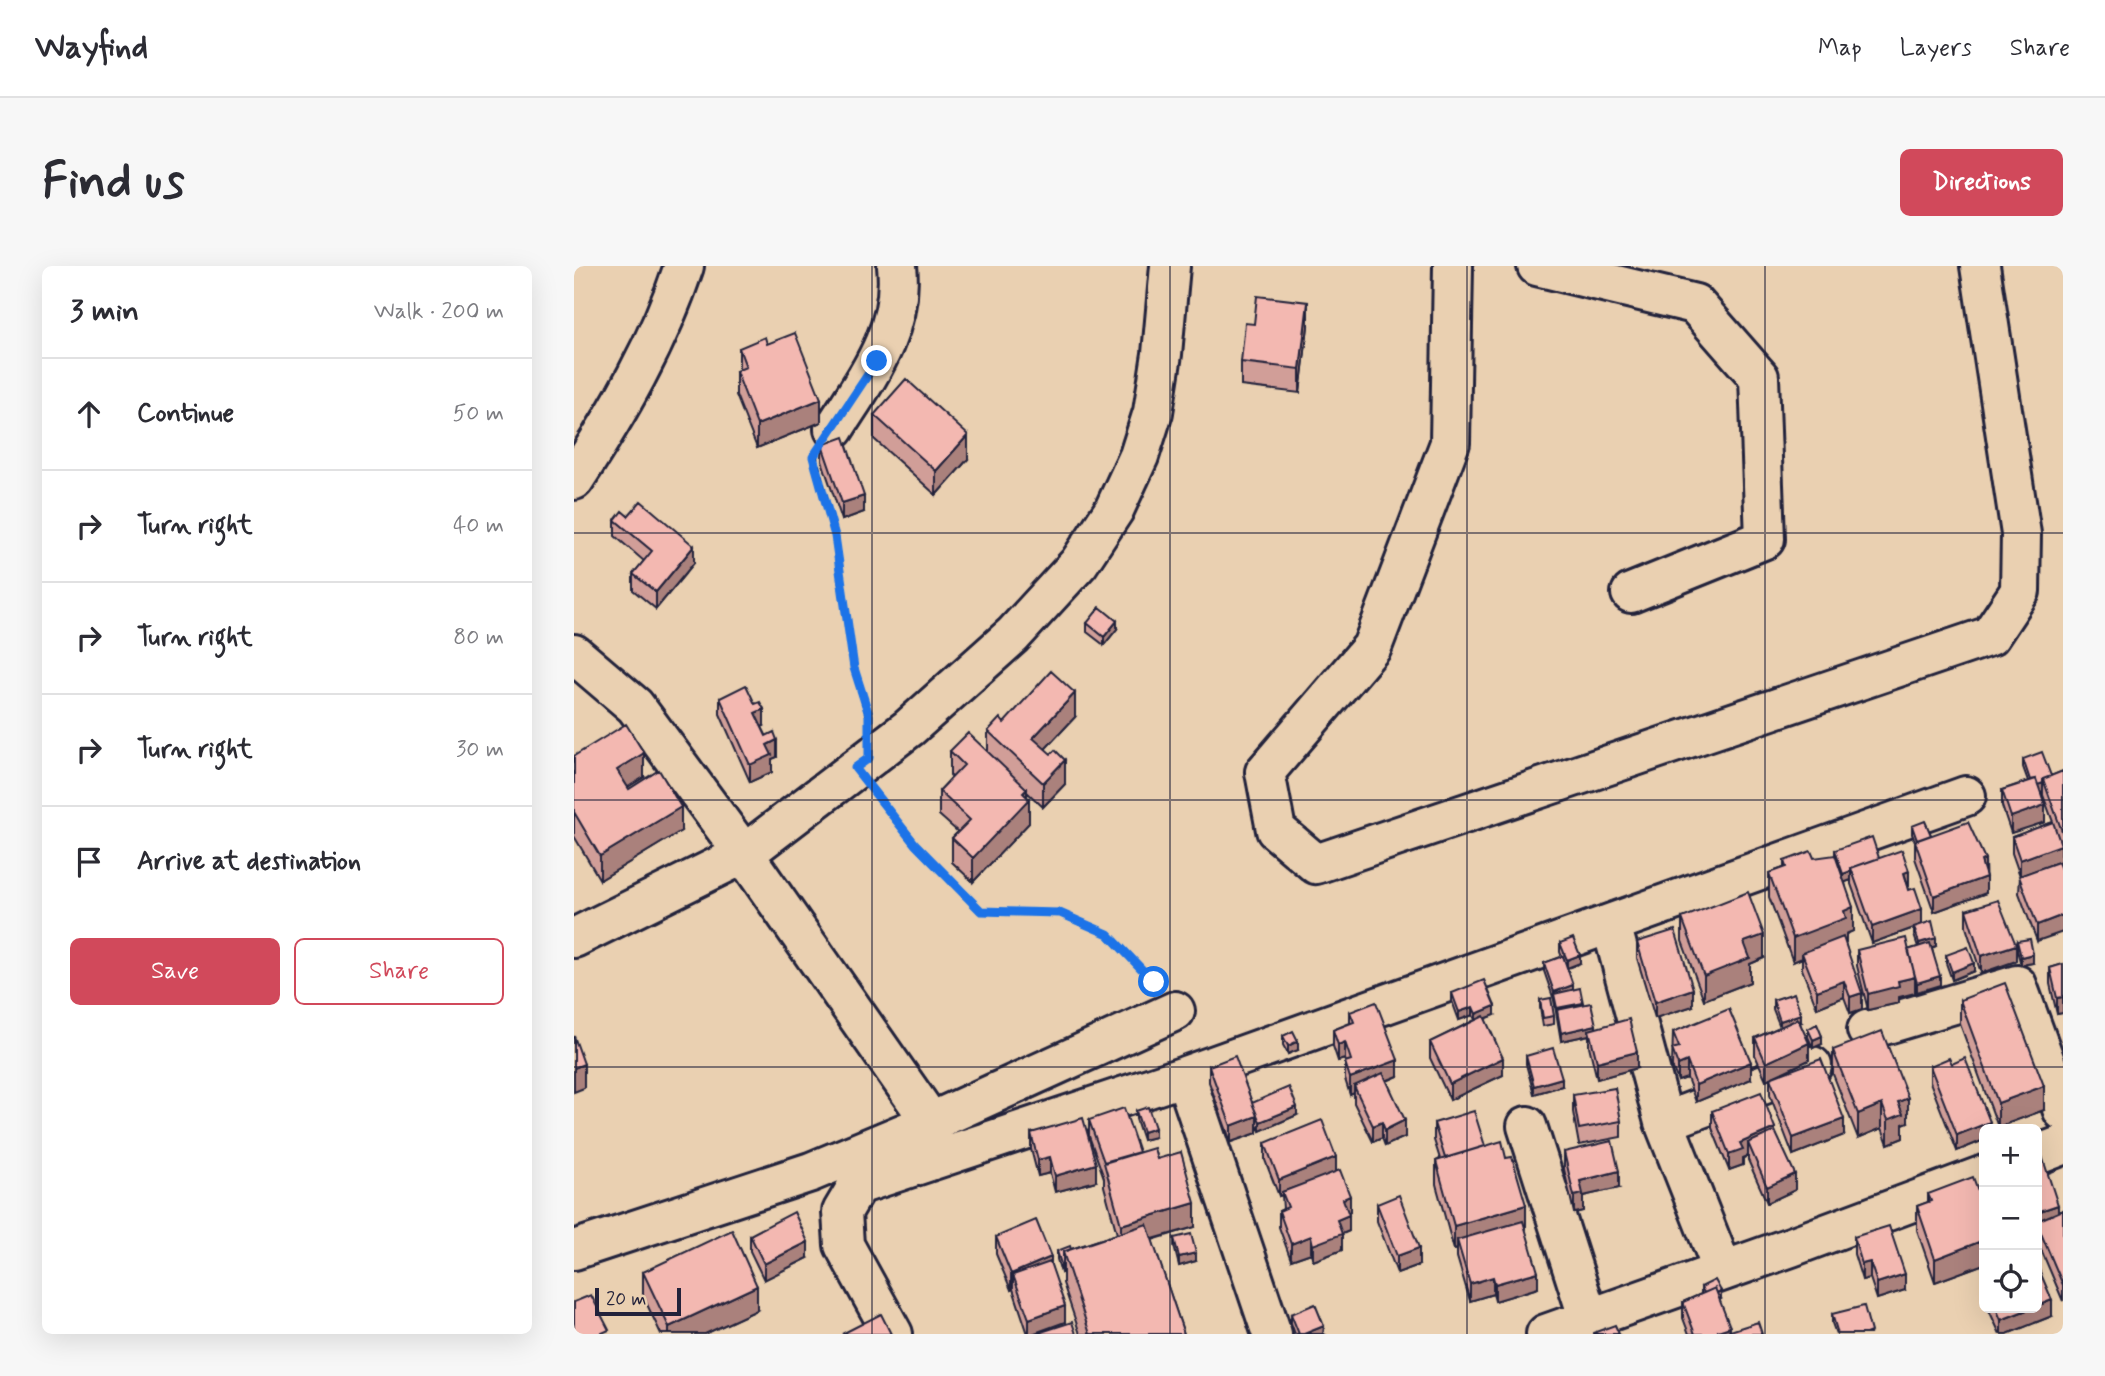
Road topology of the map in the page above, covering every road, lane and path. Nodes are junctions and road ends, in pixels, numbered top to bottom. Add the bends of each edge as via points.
1 (684, 266) edge
2 (897, 266) edge
3 (1170, 266) edge
4 (1453, 266) edge
5 (1537, 266) edge
6 (1980, 266) edge
7 (834, 429) joint
8 (574, 480) edge
9 (1631, 593) dead end
10 (574, 654) edge
11 (862, 763) junction
12 (1966, 796) dead end
13 (744, 854) junction
14 (1611, 924) junction
15 (574, 938) edge
16 (1175, 1011) joint
17 (1867, 1030) dead end
18 (1812, 1066) edge
19 (1185, 1076) junction
20 (2063, 1111) edge
21 (931, 1122) junction
22 (1664, 1122) junction
23 (1527, 1126) dead end
24 (2063, 1145) edge
25 (2042, 1153) edge
26 (1979, 1177) edge
27 (574, 1250) edge
28 (1723, 1271) junction
29 (1588, 1317) junction
30 (892, 1334) edge
31 (1272, 1334) edge
32 (1546, 1334) edge

1 - 8 street via 652,343
2 - 7 street via 898,294 890,337
3 - 11 street via 1153,412 1114,510 1079,563 1013,635 909,728
4 - 6 street via 1450,443 1372,647 1265,772 1276,830 1316,864 1990,636 2020,592 2021,534
5 - 9 street via 1695,304 1759,377 1765,539
7 - 11 path via 813,457 835,536 854,668 869,715
10 - 13 street via 635,706
11 - 13 street
11 - 16 path via 915,844 981,911 1060,913 1108,934
12 - 14 street
13 - 15 street
13 - 21 street
14 - 19 street
14 - 22 street
16 - 21 street
17 - 20 street via 2017,985
18 - 22 street
19 - 30 street via 858,1185 842,1212 844,1245
19 - 31 street
21 - 27 street via 811,1172
22 - 28 street
23 - 29 street
24 - 25 street
26 - 28 street
28 - 29 street
29 - 32 street

